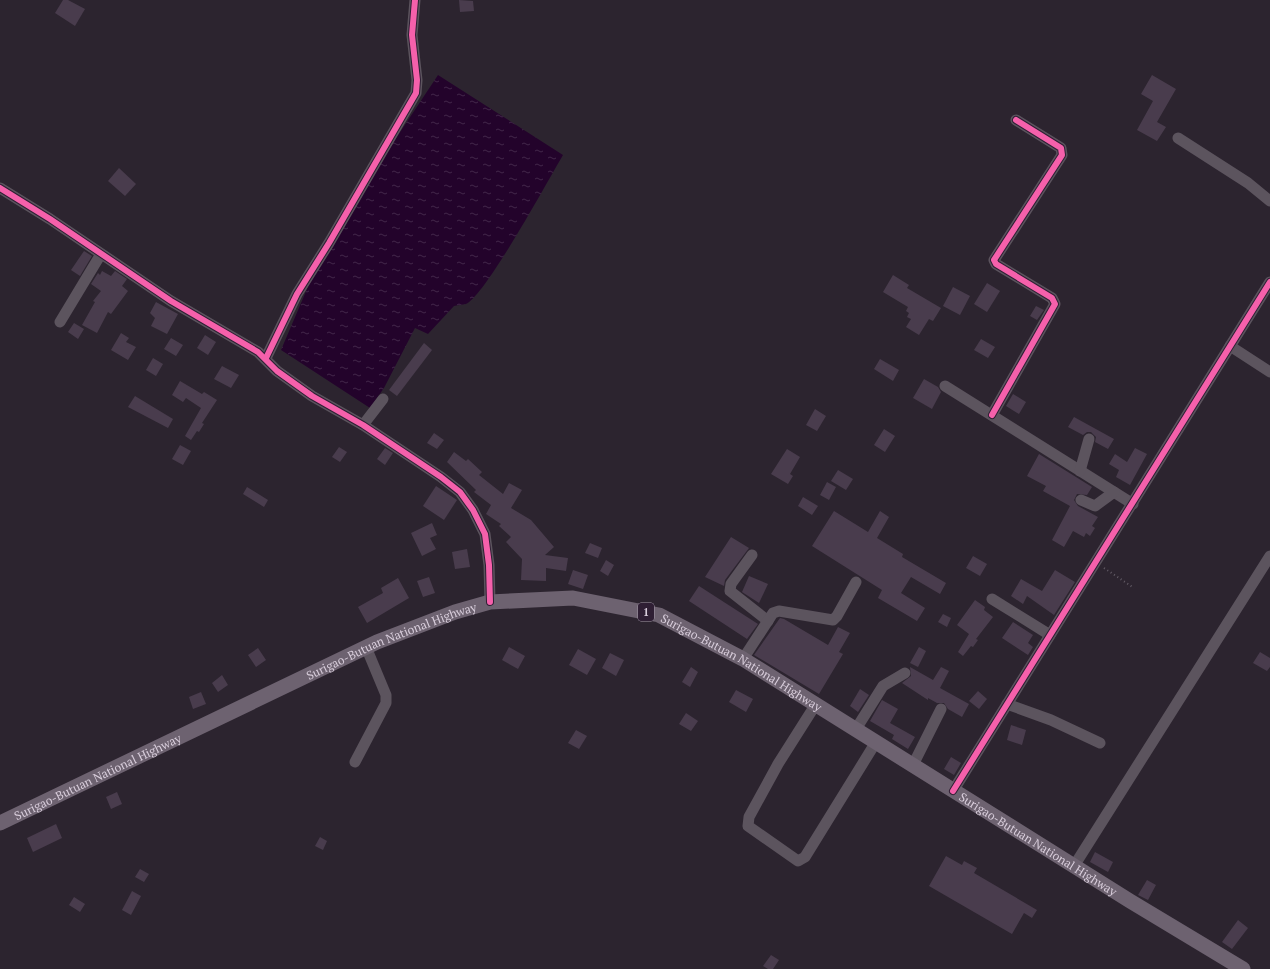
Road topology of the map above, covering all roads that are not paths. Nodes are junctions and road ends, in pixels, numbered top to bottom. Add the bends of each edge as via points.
1 (415, 0) edge
2 (1016, 120) dead end
3 (1178, 138) dead end
4 (0, 188) edge
5 (1270, 201) edge
6 (101, 254) junction
7 (1270, 282) edge
8 (60, 322) dead end
9 (1230, 346) junction
10 (266, 358) junction
11 (1270, 372) edge
12 (945, 386) dead end
13 (383, 399) dead end
14 (992, 415) junction
15 (363, 425) junction
16 (1089, 440) dead end
17 (1080, 471) junction
18 (1114, 492) junction
19 (1081, 500) dead end
20 (1133, 504) junction
21 (752, 555) dead end
22 (1270, 556) edge
23 (856, 582) dead end
24 (992, 598) dead end
25 (490, 602) junction
26 (768, 621) junction
27 (1050, 635) junction
28 (366, 647) junction
29 (742, 659) junction
30 (905, 673) dead end
31 (816, 704) junction
32 (1007, 704) junction
33 (941, 709) dead end
34 (856, 729) junction
35 (876, 742) junction
36 (1100, 743) dead end
37 (355, 762) dead end
38 (912, 766) junction
39 (954, 791) junction
40 (0, 823) edge
41 (1074, 866) junction
42 (1243, 969) edge

1 - 10 street via 412,35 416,93 297,294
2 - 14 street via 1061,148 1062,155 994,260 996,264 1052,298 1055,304
3 - 5 street via 1248,183
4 - 6 street
6 - 8 street
6 - 10 street via 171,301
7 - 9 street
9 - 11 street
9 - 20 street
10 - 15 street via 277,371 312,396
12 - 14 street
13 - 15 street
14 - 17 street
15 - 25 street via 441,477 460,492 474,510 485,534
16 - 17 street
17 - 18 street
18 - 19 street via 1095,506
18 - 20 street
20 - 27 street
21 - 26 street via 731,584 730,591
22 - 41 street
23 - 26 street via 833,620 779,611 773,613
24 - 27 street
25 - 28 highway, Surigao-Butuan National Highway / 1 via 455,612
25 - 29 highway, Surigao-Butuan National Highway / 1 via 573,598 607,603 659,615
26 - 29 street
27 - 32 street
28 - 37 street via 386,695 386,703
28 - 40 highway, Surigao-Butuan National Highway / 1
29 - 31 highway, Surigao-Butuan National Highway / 1
30 - 34 street via 883,686
31 - 34 highway, Surigao-Butuan National Highway / 1
31 - 35 street via 778,764 749,817 748,826 798,861 805,856
32 - 36 street via 1052,720
32 - 39 street
33 - 38 street
34 - 35 highway, Surigao-Butuan National Highway / 1
35 - 38 highway, Surigao-Butuan National Highway / 1
38 - 39 highway, Surigao-Butuan National Highway / 1
39 - 41 highway, Surigao-Butuan National Highway / 1
41 - 42 highway, Surigao-Butuan National Highway / 1

